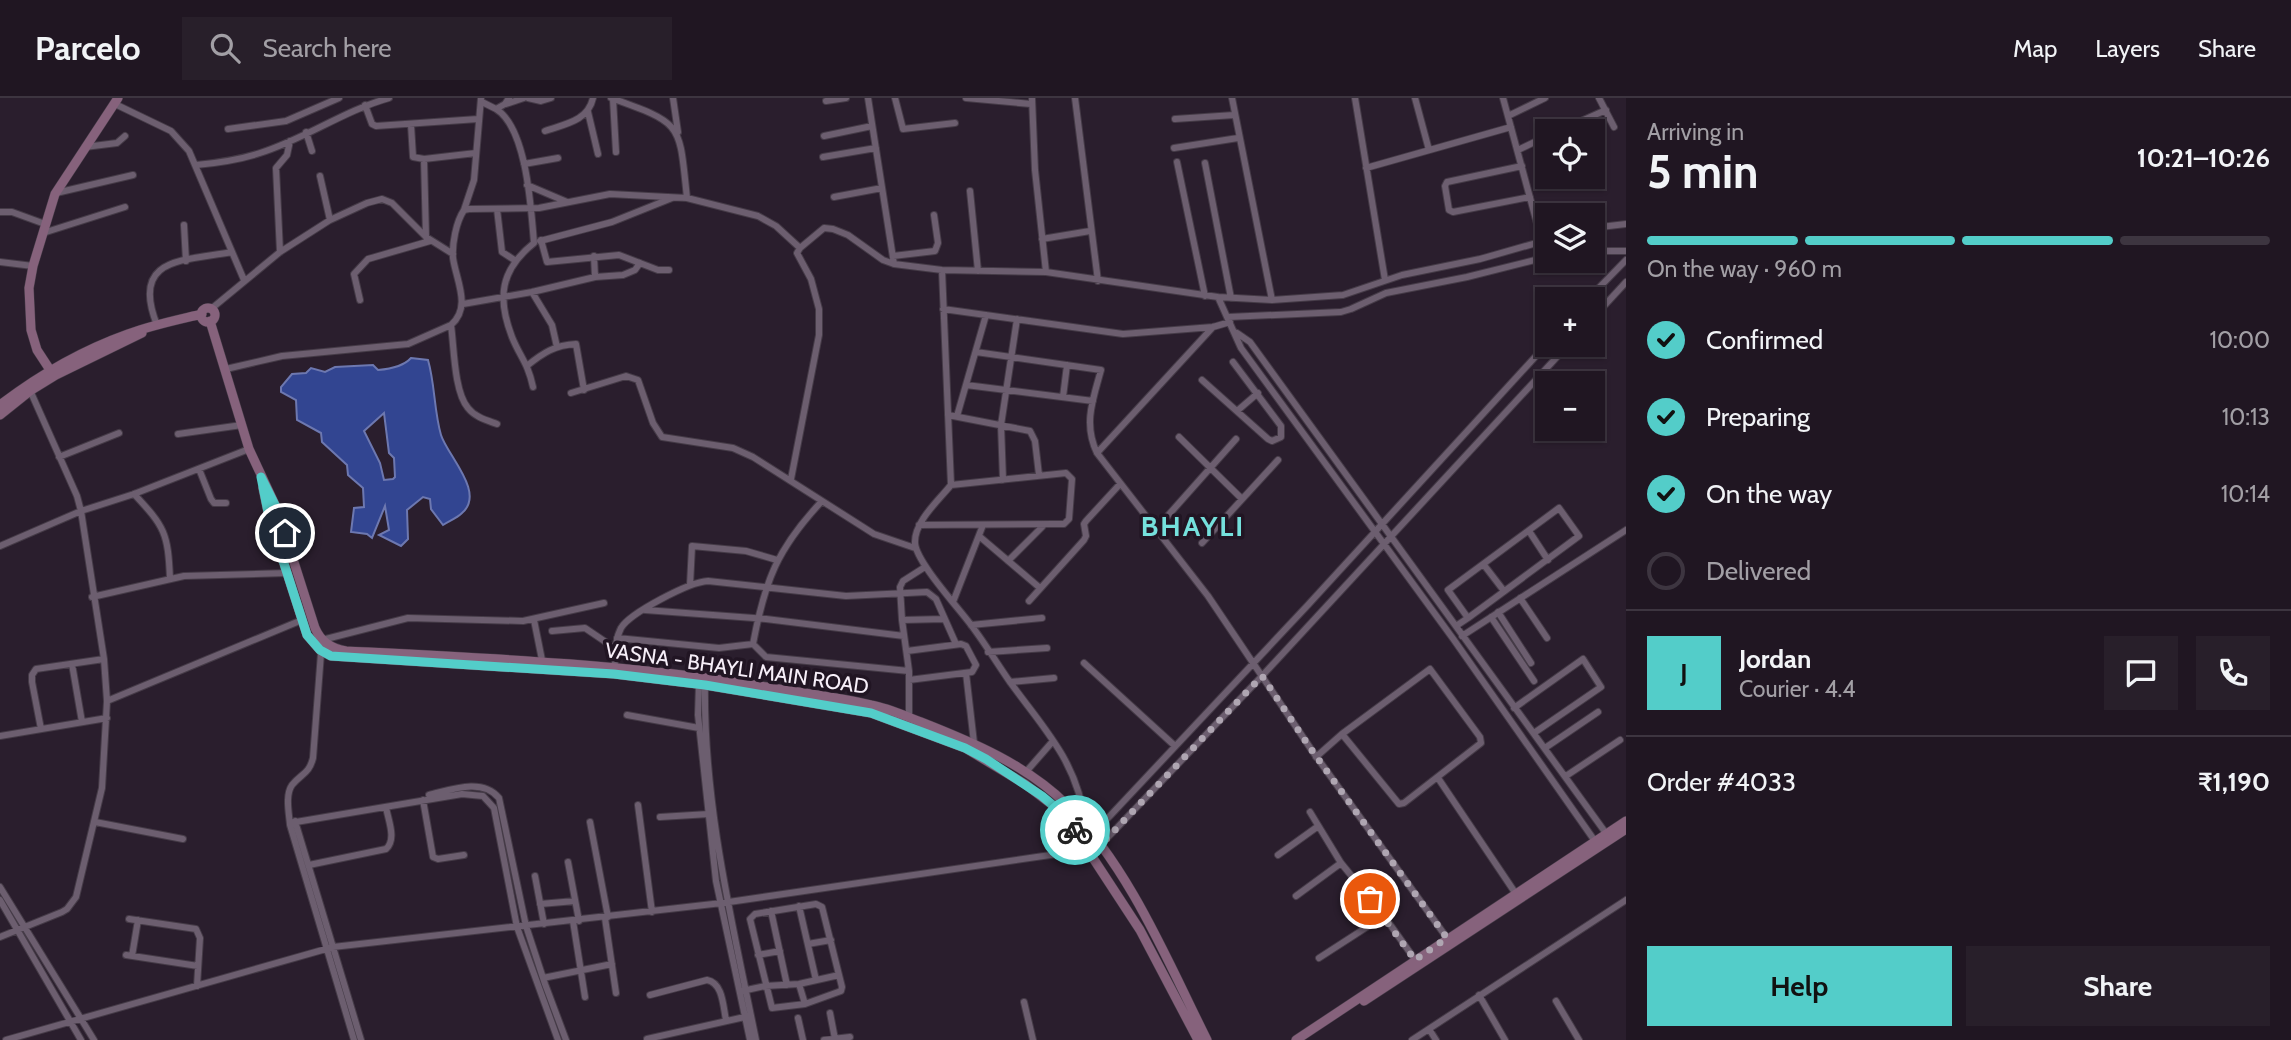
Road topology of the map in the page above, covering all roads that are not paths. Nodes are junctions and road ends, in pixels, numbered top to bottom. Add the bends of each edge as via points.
1 (339, 98) edge
2 (389, 98) edge
3 (526, 98) edge
4 (551, 98) edge
5 (593, 98) edge
6 (612, 98) edge
7 (673, 98) edge
8 (846, 98) edge
9 (868, 98) edge
10 (895, 98) edge
11 (966, 98) edge
12 (1074, 98) edge
13 (1232, 98) edge
14 (1355, 98) edge
15 (1415, 98) edge
16 (1503, 98) edge
17 (1545, 98) edge
18 (1599, 98) edge
19 (1000, 99) edge
20 (481, 100) edge
21 (117, 101) edge
22 (507, 101) edge
23 (826, 101) dead end
24 (1031, 101) edge
25 (365, 106) junction
26 (496, 109) junction
27 (1606, 110) junction
28 (588, 112) junction
29 (1234, 115) junction
30 (1508, 116) junction
31 (478, 119) junction
32 (1175, 119) dead end
33 (1586, 119) edge
34 (955, 123) dead end
35 (411, 125) junction
36 (872, 126) junction
37 (1511, 127) junction
38 (1614, 127) dead end
39 (228, 129) dead end
40 (545, 131) dead end
41 (306, 132) junction
42 (125, 136) dead end
43 (824, 136) dead end
44 (679, 137) junction
45 (1238, 138) junction
46 (290, 141) junction
47 (1535, 142) edge
48 (85, 147) junction
49 (876, 148) junction
50 (1174, 148) dead end
51 (1429, 150) junction
52 (1518, 150) junction
53 (312, 151) dead end
54 (616, 152) dead end
55 (476, 153) junction
56 (598, 154) dead end
57 (823, 157) dead end
58 (558, 158) dead end
59 (424, 159) junction
60 (1177, 162) dead end
61 (1205, 163) dead end
62 (196, 164) junction
63 (524, 164) junction
64 (1522, 166) junction
65 (1366, 168) junction
66 (133, 175) dead end
67 (320, 176) dead end
68 (527, 185) junction
69 (882, 188) junction
70 (970, 191) dead end
71 (55, 194) junction
72 (674, 197) junction
73 (834, 197) dead end
74 (1530, 197) junction
75 (687, 198) junction
76 (568, 203) junction
77 (125, 207) dead end
78 (497, 209) junction
79 (531, 209) junction
80 (464, 210) junction
81 (0, 212) edge
82 (1535, 212) edge
83 (933, 215) dead end
84 (330, 220) junction
85 (1626, 224) edge
86 (184, 226) dead end
87 (1605, 226) edge
88 (44, 228) junction
89 (1090, 231) junction
90 (428, 239) junction
91 (1042, 239) junction
92 (541, 240) junction
93 (534, 243) junction
94 (1535, 244) edge
95 (803, 245) junction
96 (280, 251) junction
97 (1605, 251) edge
98 (1626, 251) edge
99 (232, 252) junction
100 (453, 254) junction
101 (594, 256) junction
102 (894, 260) junction
103 (1535, 260) edge
104 (1626, 260) edge
105 (186, 261) junction
106 (516, 261) junction
107 (0, 262) edge
108 (640, 263) junction
109 (33, 266) junction
110 (669, 270) dead end
111 (942, 270) junction
112 (978, 271) junction
113 (1046, 272) junction
114 (595, 278) junction
115 (244, 280) junction
116 (1385, 280) junction
117 (1098, 281) junction
118 (1626, 282) edge
119 (1600, 287) edge
120 (531, 292) junction
121 (502, 296) junction
122 (1205, 296) junction
123 (1218, 297) junction
124 (1231, 298) junction
125 (360, 300) dead end
126 (1272, 300) junction
127 (463, 304) junction
128 (1605, 305) edge
129 (211, 309) junction
130 (943, 309) junction
131 (202, 314) junction
132 (986, 315) junction
133 (1017, 319) junction
134 (1229, 319) junction
135 (210, 321) junction
136 (451, 325) junction
137 (154, 326) junction
138 (1213, 327) junction
139 (1235, 331) junction
140 (557, 346) junction
141 (975, 352) junction
142 (1010, 357) junction
143 (1535, 357) edge
144 (1557, 357) edge
145 (1233, 362) dead end
146 (527, 365) junction
147 (1067, 365) junction
148 (226, 369) junction
149 (52, 374) junction
150 (1202, 380) dead end
151 (966, 385) junction
152 (533, 387) dead end
153 (28, 388) junction
154 (584, 390) junction
155 (1006, 390) junction
156 (1286, 391) junction
157 (571, 393) dead end
158 (1258, 393) junction
159 (1063, 397) junction
160 (1276, 397) junction
161 (1093, 401) junction
162 (1265, 404) junction
163 (0, 405) edge
164 (1237, 411) junction
165 (0, 415) edge
166 (948, 415) junction
167 (957, 416) junction
168 (497, 424) dead end
169 (242, 425) junction
170 (1001, 425) junction
171 (119, 432) dead end
172 (178, 433) dead end
173 (1179, 437) dead end
174 (1236, 439) dead end
175 (249, 449) junction
176 (1097, 453) junction
177 (59, 457) junction
178 (1278, 460) dead end
179 (1210, 468) junction
180 (199, 469) junction
181 (1039, 475) junction
182 (261, 477) junction
183 (791, 479) junction
184 (1003, 480) junction
185 (1120, 484) junction
186 (951, 485) junction
187 (134, 494) junction
188 (1242, 499) junction
189 (822, 501) junction
190 (226, 503) dead end
191 (81, 511) junction
192 (1381, 523) junction
193 (1044, 524) junction
194 (919, 525) junction
195 (983, 525) junction
196 (1156, 529) junction
197 (1626, 530) edge
198 (1374, 531) junction
199 (1529, 531) junction
200 (1390, 535) junction
201 (979, 536) junction
202 (1202, 543) dead end
203 (1383, 544) junction
204 (0, 546) edge
205 (915, 548) junction
206 (777, 560) junction
207 (1548, 560) junction
208 (1008, 561) junction
209 (1484, 565) junction
210 (925, 567) junction
211 (287, 573) junction
212 (170, 579) junction
213 (690, 585) junction
214 (765, 588) junction
215 (1040, 588) junction
216 (1504, 591) junction
217 (900, 593) junction
218 (92, 597) junction
219 (1520, 598) junction
220 (1028, 601) dead end
221 (953, 602) junction
222 (604, 603) dead end
223 (644, 610) junction
224 (1498, 612) junction
225 (1491, 617) junction
226 (1042, 618) dead end
227 (1468, 618) junction
228 (757, 619) junction
229 (944, 619) junction
230 (302, 620) junction
231 (534, 620) junction
232 (902, 620) junction
233 (971, 625) junction
234 (1456, 626) junction
235 (552, 631) dead end
236 (1463, 635) junction
237 (904, 636) junction
238 (617, 638) junction
239 (1547, 638) dead end
240 (1454, 640) junction
241 (753, 644) junction
242 (956, 644) junction
243 (321, 645) junction
244 (1047, 648) dead end
245 (616, 649) junction
246 (907, 651) junction
247 (988, 652) junction
248 (104, 659) junction
249 (542, 660) junction
250 (1254, 662) junction
251 (1084, 663) dead end
252 (1531, 663) dead end
253 (72, 664) junction
254 (614, 670) junction
255 (909, 671) junction
256 (966, 673) junction
257 (1262, 676) junction
258 (1054, 678) dead end
259 (702, 680) junction
260 (909, 680) junction
261 (1534, 681) dead end
262 (1010, 682) junction
263 (107, 701) junction
264 (1514, 708) junction
265 (1598, 712) dead end
266 (627, 715) dead end
267 (107, 718) junction
268 (909, 718) junction
269 (82, 722) junction
270 (699, 727) junction
271 (41, 729) junction
272 (1534, 733) junction
273 (1342, 734) junction
274 (0, 736) edge
275 (1619, 740) dead end
276 (1054, 741) junction
277 (974, 743) junction
278 (1175, 747) junction
279 (1545, 748) junction
280 (1317, 757) junction
281 (1025, 773) junction
282 (1566, 776) junction
283 (1438, 778) junction
284 (423, 800) junction
285 (638, 805) dead end
286 (289, 806) junction
287 (386, 807) junction
288 (369, 810) junction
289 (1310, 812) dead end
290 (709, 814) junction
291 (660, 817) dead end
292 (1626, 821) edge
293 (95, 822) junction
294 (296, 822) junction
295 (590, 822) dead end
296 (1086, 826) junction
297 (1317, 827) junction
298 (1626, 829) edge
299 (1093, 834) junction
300 (1609, 836) junction
301 (183, 839) dead end
302 (1084, 843) junction
303 (1100, 845) junction
304 (1597, 845) junction
305 (1071, 852) junction
306 (1092, 854) junction
307 (464, 855) dead end
308 (1278, 855) dead end
309 (568, 862) dead end
310 (1341, 863) junction
311 (309, 865) junction
312 (535, 876) dead end
313 (0, 887) edge
314 (1516, 894) junction
315 (1296, 896) dead end
316 (0, 900) edge
317 (1626, 900) edge
318 (575, 901) junction
319 (724, 903) junction
320 (540, 904) junction
321 (799, 906) junction
322 (771, 911) junction
323 (652, 912) junction
324 (1384, 916) junction
325 (606, 918) junction
326 (129, 919) dead end
327 (138, 920) junction
328 (576, 921) junction
329 (544, 924) junction
330 (526, 926) junction
331 (516, 927) junction
332 (20, 928) junction
333 (0, 937) edge
334 (1447, 938) junction
335 (831, 940) junction
336 (808, 944) junction
337 (329, 948) junction
338 (780, 951) junction
339 (758, 955) junction
340 (1319, 958) dead end
341 (1417, 962) junction
342 (612, 964) junction
343 (198, 966) junction
344 (581, 971) junction
345 (839, 975) junction
346 (543, 978) junction
347 (816, 981) junction
348 (799, 984) junction
349 (787, 985) junction
350 (197, 986) junction
351 (765, 986) junction
352 (743, 991) junction
353 (616, 993) dead end
354 (650, 995) dead end
355 (1479, 995) junction
356 (585, 998) dead end
357 (1556, 1001) dead end
358 (1024, 1002) dead end
359 (805, 1004) junction
360 (830, 1013) dead end
361 (748, 1016) junction
362 (80, 1018) junction
363 (798, 1018) dead end
364 (726, 1020) junction
365 (71, 1021) junction
366 (1429, 1028) junction
367 (850, 1037) dead end
368 (647, 1039) edge
369 (835, 1039) edge
370 (6, 1040) edge
371 (82, 1040) edge
372 (94, 1040) edge
373 (354, 1040) edge
374 (361, 1040) edge
375 (558, 1040) edge
376 (566, 1040) edge
377 (750, 1040) edge
378 (756, 1040) edge
379 (803, 1040) edge
380 (824, 1040) edge
381 (1033, 1040) edge
382 (1198, 1040) edge
383 (1207, 1040) edge
384 (1296, 1040) edge
385 (1304, 1040) edge
386 (1412, 1040) edge
387 (1436, 1040) edge
388 (1505, 1040) edge
389 (1578, 1040) edge

1 - 39 street via 286,121
2 - 25 street
3 - 4 street
3 - 22 street
5 - 28 street
6 - 44 street via 670,123
6 - 54 street
7 - 44 street
8 - 23 street
9 - 36 street
10 - 34 street via 903,129
11 - 19 street
12 - 89 street
13 - 29 street
14 - 65 street
15 - 51 street
16 - 30 street
17 - 30 street
18 - 27 street
19 - 24 street
20 - 26 street
20 - 31 street
21 - 48 main road
21 - 62 street via 180,139
22 - 26 street
24 - 91 street
25 - 35 street via 372,124
25 - 41 street
26 - 63 street via 510,123
27 - 33 street
27 - 38 street
28 - 40 street
28 - 56 street
29 - 32 street
29 - 45 street
30 - 37 street
31 - 35 street
31 - 55 street
35 - 59 street via 413,157
36 - 43 street
36 - 49 street
37 - 51 street
37 - 52 street
41 - 46 street
41 - 53 street
42 - 48 street via 117,143
44 - 75 street
45 - 50 street
45 - 126 street
46 - 62 street via 240,158
46 - 96 street via 287,155 276,168
47 - 52 street
48 - 71 main road
49 - 57 street
49 - 69 street
51 - 65 street
52 - 64 street
55 - 59 street
55 - 80 street via 474,180
58 - 63 street
59 - 90 street
60 - 122 street
61 - 124 street
62 - 99 street
63 - 68 street
64 - 74 street
64 - 74 street via 1447,182 1449,209 1453,212
65 - 116 street
66 - 71 street
67 - 84 street
68 - 76 street
68 - 79 street
69 - 73 street
69 - 102 street
70 - 112 street
71 - 88 main road
72 - 75 street
72 - 76 street via 610,194
72 - 92 street via 612,222
74 - 82 street
75 - 95 street via 758,216
76 - 79 street
77 - 88 street
78 - 79 street
78 - 80 street
78 - 106 street via 502,252
79 - 93 street
80 - 100 street
81 - 88 street via 12,212
83 - 102 street via 935,251
84 - 90 street via 382,199
84 - 96 street
85 - 87 street
86 - 105 street
88 - 109 main road
89 - 91 street
89 - 117 street
90 - 100 street
90 - 125 street via 361,264 354,274
91 - 113 street
92 - 93 street
92 - 101 street via 547,262
93 - 106 street
94 - 116 street
95 - 102 street via 824,228 833,229 883,261
95 - 183 street via 798,257 811,279 819,309 819,335
96 - 115 street
97 - 98 street
99 - 105 street
99 - 115 street
100 - 127 street
101 - 108 street via 619,255
101 - 114 street
102 - 111 street
103 - 134 street via 1386,293 1341,312
104 - 119 street
105 - 137 street via 153,275 149,300
106 - 121 street
107 - 109 street
108 - 110 street
108 - 114 street via 623,275
109 - 149 main road via 31,330
111 - 112 street
111 - 130 street
112 - 113 street
113 - 117 street
114 - 120 street
115 - 129 street
116 - 126 street via 1337,296
117 - 122 street
118 - 128 street
120 - 121 street
120 - 140 street via 552,325
121 - 127 street
121 - 146 street via 512,338
122 - 123 street
123 - 124 street
123 - 134 street
124 - 126 street
127 - 136 street
129 - 131 main road
129 - 135 main road via 215,314
130 - 132 street
130 - 166 street
131 - 135 main road
131 - 137 main road
132 - 133 street
132 - 141 street
133 - 138 street via 1123,334
133 - 142 street
134 - 138 street
134 - 139 street
135 - 148 main road
136 - 148 street via 408,344 282,356
136 - 168 street via 463,401 477,416
137 - 149 main road via 125,335
138 - 176 street
139 - 156 street via 1250,342
139 - 160 street via 1241,348
140 - 146 street
140 - 154 street via 576,344
141 - 142 street
141 - 151 street
142 - 147 street
142 - 155 street
143 - 192 street
144 - 200 street
145 - 158 street
146 - 152 street
147 - 159 street
147 - 161 street via 1101,370
148 - 169 main road
149 - 153 main road
150 - 164 street
151 - 155 street
151 - 167 street
153 - 163 main road
153 - 165 main road
153 - 177 street
154 - 157 street
154 - 183 street via 632,377 638,380 662,437 733,448
155 - 159 street
155 - 170 street
156 - 160 street
156 - 192 street
158 - 162 street
158 - 164 street
159 - 161 street
160 - 162 street
160 - 198 street
161 - 176 street via 1089,427
162 - 164 street via 1281,426 1277,440 1268,439
166 - 167 street
166 - 186 street
167 - 170 street
169 - 172 street
169 - 175 main road
170 - 181 street via 1033,435
170 - 184 street
171 - 177 street
173 - 179 street
174 - 179 street
175 - 180 street
175 - 182 main road
176 - 185 street
177 - 191 street
178 - 188 street
179 - 188 street
179 - 196 street
180 - 187 street
180 - 190 street via 214,503
181 - 184 street
181 - 193 street via 1066,473 1072,479 1067,523
182 - 211 main road
182 - 243 main road via 277,509
183 - 189 street
184 - 186 street
185 - 196 street
185 - 215 street via 1084,524 1084,540
186 - 194 street
187 - 191 street
187 - 212 street via 164,532
188 - 202 street
189 - 205 street via 874,534
189 - 206 street
191 - 204 street
191 - 218 street
192 - 198 street
192 - 200 street
193 - 195 street
193 - 208 street
194 - 195 street
194 - 205 street
195 - 201 street
196 - 250 street
197 - 219 street
198 - 203 street
198 - 250 street
199 - 207 street
199 - 207 street via 1559,508 1579,536
199 - 209 street
200 - 203 street
200 - 234 street
201 - 208 street
201 - 221 street
203 - 240 street
203 - 257 street
205 - 210 street
206 - 213 street via 692,545
206 - 214 street
207 - 216 street
208 - 215 street
209 - 216 street
209 - 227 street via 1448,590
210 - 217 street via 903,581
210 - 221 street
211 - 212 street
211 - 230 main road
212 - 218 street
213 - 214 street via 715,581
213 - 223 street
214 - 217 street via 846,596
214 - 228 street
215 - 220 street
216 - 227 street
217 - 229 street via 927,592
217 - 232 street
218 - 248 street
219 - 224 street
219 - 239 street
221 - 233 street
222 - 231 street
223 - 228 street
223 - 238 street via 629,619
224 - 225 street
224 - 252 street
225 - 236 street
225 - 261 street
226 - 233 street
227 - 234 street
228 - 237 street
228 - 241 street
229 - 232 street
229 - 242 street
230 - 243 main road via 307,635
230 - 263 street
231 - 243 street via 408,618
231 - 249 street
232 - 237 street
233 - 247 street
234 - 236 street
235 - 245 street via 585,628
236 - 240 street
236 - 264 street
237 - 246 street
238 - 241 street via 719,648
238 - 245 street
240 - 304 street
241 - 255 street via 766,657
242 - 246 street
242 - 256 street via 965,646 976,665
243 - 249 main road, VASNA - BHAYLI MAIN ROAD via 346,651
243 - 254 main road, VASNA - BHAYLI MAIN ROAD via 331,656 345,659
243 - 286 street via 313,758 306,774 292,785
244 - 247 street
245 - 254 street
246 - 255 street
247 - 262 street
248 - 253 street
248 - 263 street
249 - 254 main road, VASNA - BHAYLI MAIN ROAD
250 - 257 street
250 - 278 street
251 - 278 street
253 - 269 street
253 - 271 street via 36,669 32,675
254 - 259 main road, VASNA - BHAYLI MAIN ROAD
255 - 260 street
256 - 260 street
256 - 277 street
257 - 280 street
257 - 303 street
258 - 262 street
259 - 268 main road, VASNA - BHAYLI MAIN ROAD via 873,705
259 - 270 street
259 - 302 main road, VASNA - BHAYLI MAIN ROAD via 871,713 965,748 1042,796
259 - 319 street
260 - 268 street
262 - 276 street
263 - 267 street
264 - 272 street
264 - 272 street via 1583,659 1601,687
265 - 279 street
266 - 270 street
267 - 269 street
267 - 293 street
268 - 277 main road, VASNA - BHAYLI MAIN ROAD
269 - 271 street
270 - 290 street
271 - 274 street
272 - 279 street
273 - 280 street
273 - 283 street via 1399,804
273 - 283 street via 1430,669 1481,743
275 - 282 street
276 - 281 street
276 - 296 street via 1079,789
277 - 281 main road, VASNA - BHAYLI MAIN ROAD
278 - 299 street
279 - 282 street
280 - 334 street
281 - 296 main road, VASNA - BHAYLI MAIN ROAD via 1065,803
282 - 300 street
283 - 314 street
284 - 287 street
284 - 307 street via 433,857
284 - 331 street via 473,794 483,796 494,808
285 - 323 street
286 - 294 street
286 - 337 street via 290,825
287 - 288 street
287 - 311 street via 392,839 386,849
288 - 294 street
288 - 330 street via 458,788 494,792 503,812
289 - 297 street
290 - 291 street
290 - 319 street via 716,881
292 - 300 main road
293 - 301 street
293 - 332 street via 76,897 67,909
294 - 311 street
295 - 325 street
296 - 299 main road, VASNA - BHAYLI MAIN ROAD
297 - 308 street
297 - 310 street
298 - 300 main road
299 - 302 street
299 - 303 main road, VASNA - BHAYLI MAIN ROAD
300 - 304 main road
302 - 305 street
302 - 306 main road, VASNA - BHAYLI MAIN ROAD
303 - 306 street
303 - 383 main road, VASNA - BHAYLI MAIN ROAD via 1137,903
304 - 314 main road
304 - 341 main road
305 - 306 street
305 - 319 street
306 - 382 main road, VASNA - BHAYLI MAIN ROAD via 1140,930
309 - 318 street
310 - 315 street
310 - 324 street
311 - 337 street
312 - 320 street
313 - 332 street
314 - 334 main road
316 - 332 street
317 - 355 street
318 - 320 street
318 - 328 street
319 - 323 street
319 - 352 street
320 - 329 street
321 - 322 street
321 - 335 street via 822,907
321 - 336 street
322 - 338 street
322 - 339 street via 750,919
323 - 325 street
324 - 340 street
324 - 341 street
325 - 328 street
325 - 342 street
326 - 327 street
327 - 343 street via 196,929 200,937
327 - 343 street via 129,956
328 - 329 street
328 - 344 street
329 - 330 street
330 - 331 street
330 - 346 street
331 - 337 street
331 - 375 street
332 - 333 street
332 - 362 street
332 - 365 street
334 - 341 main road
335 - 336 street
335 - 345 street
336 - 347 street
337 - 350 street
337 - 373 street
337 - 374 street
338 - 339 street
338 - 349 street
339 - 351 street
341 - 384 main road
341 - 385 main road
342 - 344 street
342 - 353 street
343 - 350 street
344 - 346 street
344 - 356 street
345 - 347 street
345 - 359 street via 841,991
346 - 376 street
347 - 348 street
348 - 349 street
348 - 359 street
349 - 351 street
350 - 362 street
351 - 352 street
351 - 359 street via 772,1008
352 - 361 street
354 - 364 street via 713,981
355 - 366 street
355 - 388 street
357 - 389 street
358 - 381 street
360 - 369 street
361 - 364 street
361 - 377 street
361 - 378 street
362 - 365 street
362 - 372 street
363 - 379 street
364 - 368 street
365 - 370 street
365 - 371 street
366 - 386 street
366 - 387 street
367 - 369 street
369 - 380 street

